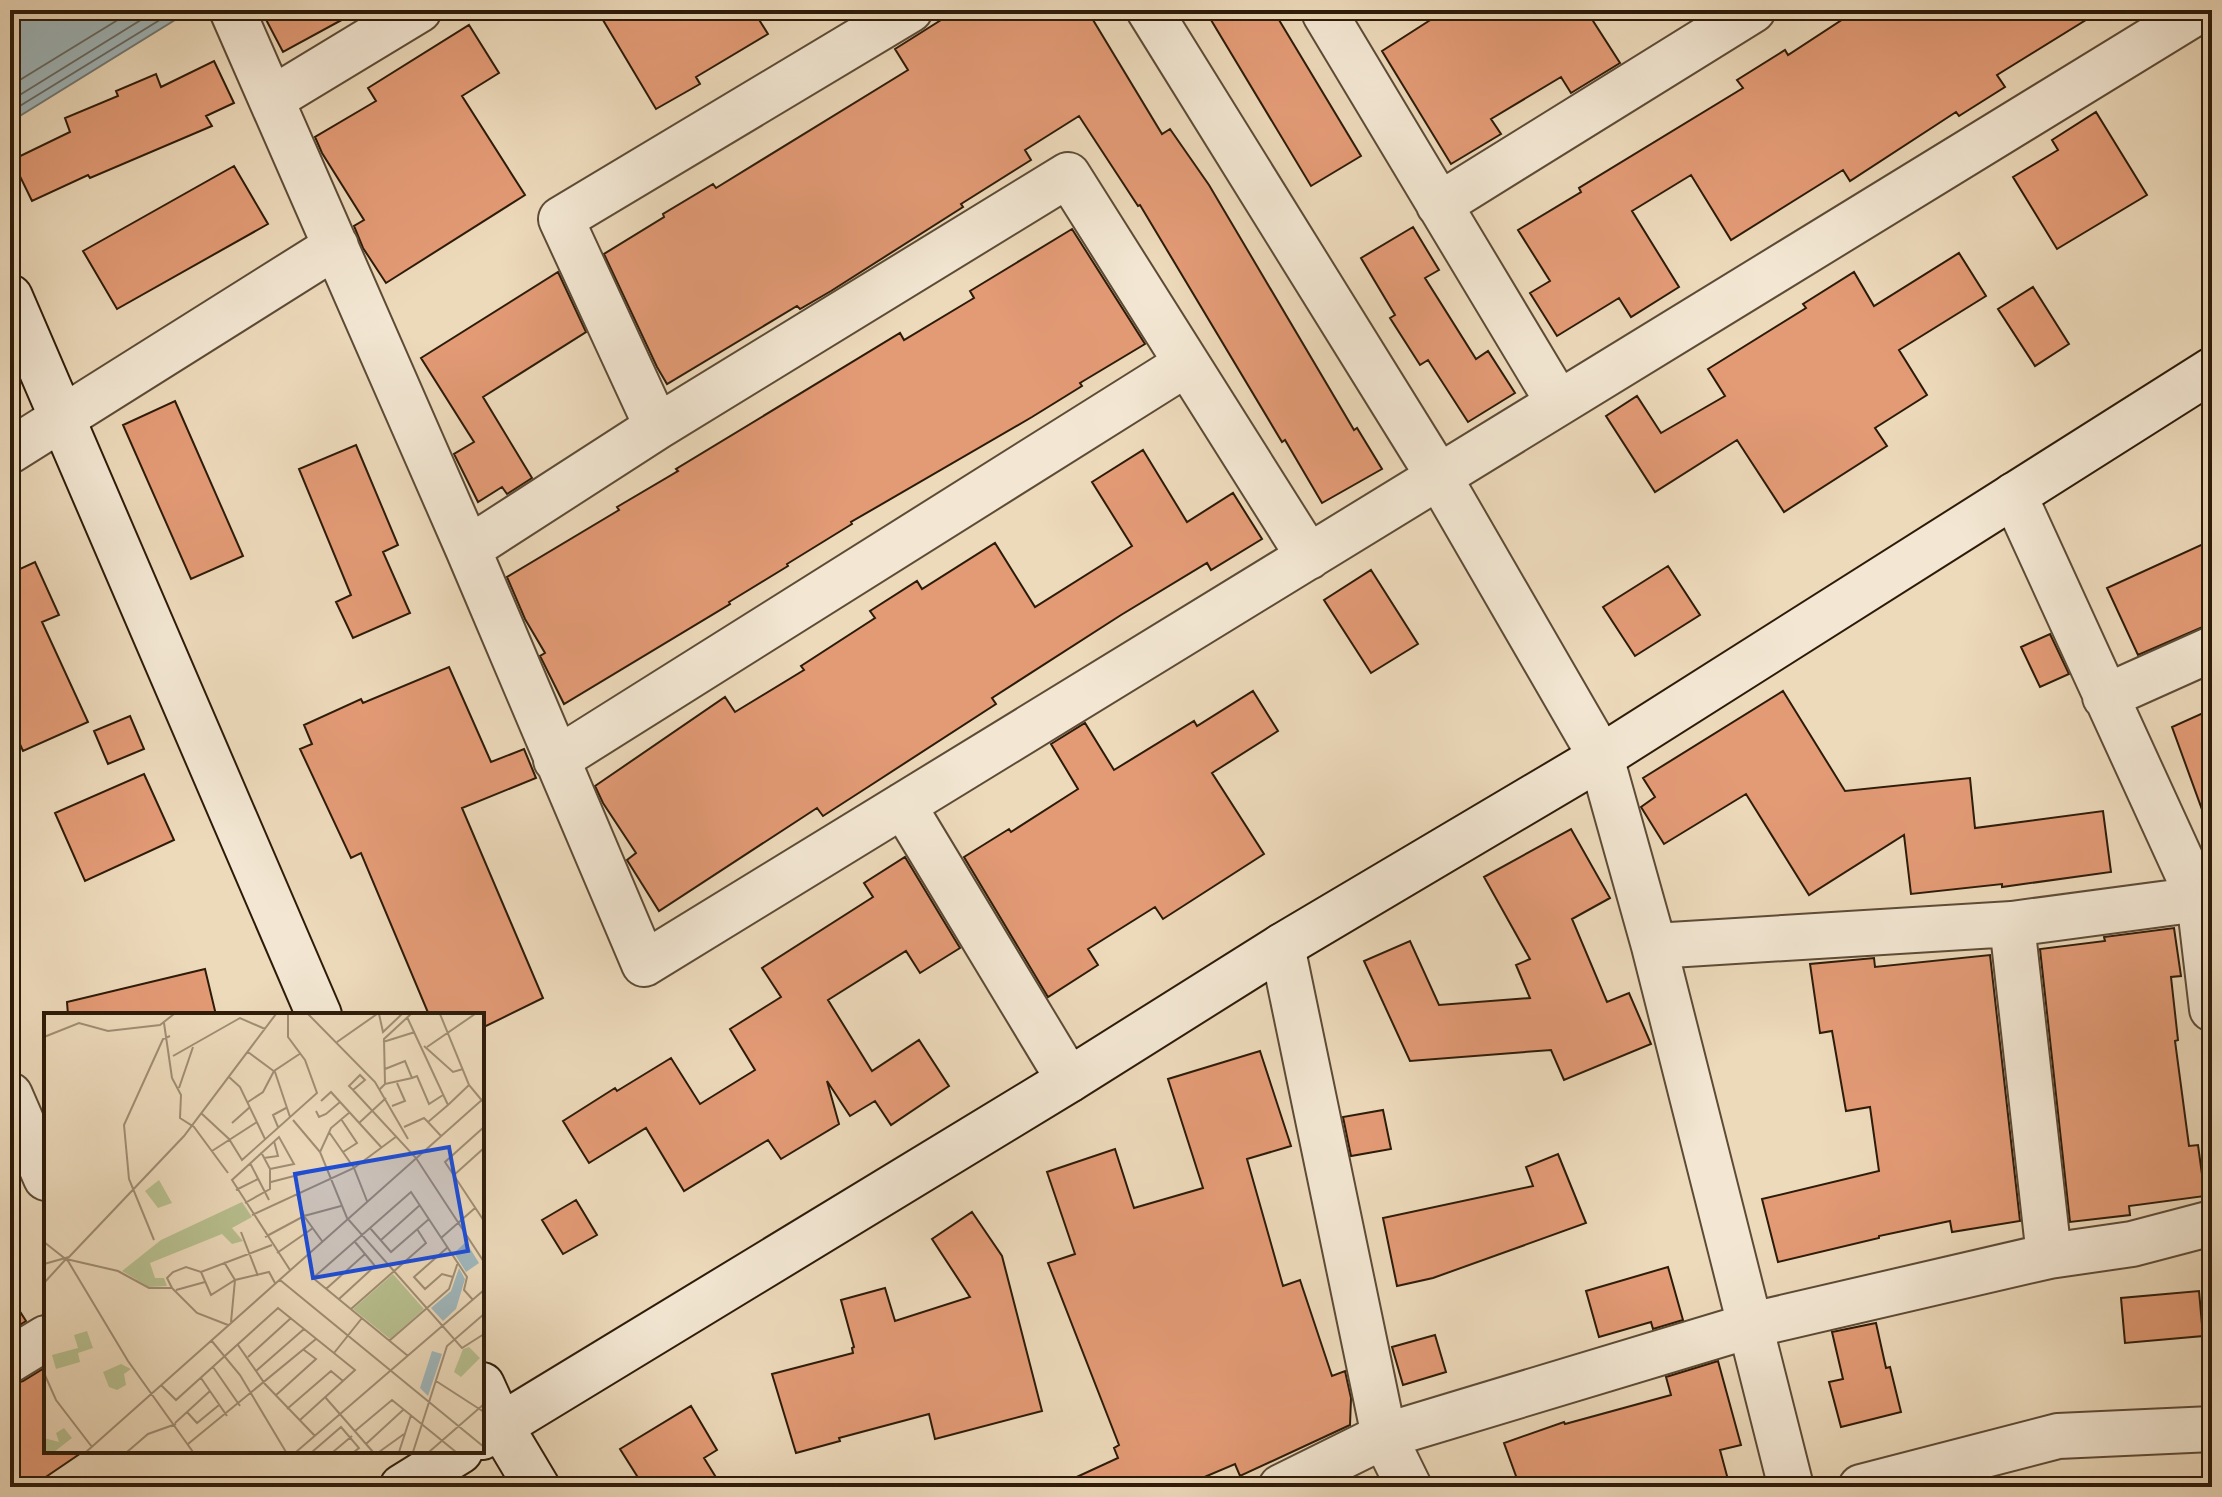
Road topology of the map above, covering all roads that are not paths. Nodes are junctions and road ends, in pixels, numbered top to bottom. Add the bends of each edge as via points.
1 (232, 10) edge
2 (419, 10) edge
3 (910, 10) edge
4 (1149, 10) edge
5 (1331, 10) edge
6 (1753, 10) edge
7 (2200, 10) edge
8 (272, 99) junction
9 (1439, 205) junction
10 (336, 246) junction
11 (10, 297) edge
12 (1186, 364) junction
13 (2212, 370) edge
14 (1558, 402) junction
15 (64, 419) junction
16 (657, 427) junction
17 (10, 451) edge
18 (1439, 477) junction
19 (2014, 495) junction
20 (468, 549) junction
21 (1309, 557) junction
22 (2212, 649) edge
23 (2105, 697) junction
24 (1601, 757) junction
25 (556, 760) junction
26 (903, 805) junction
27 (2206, 897) edge
28 (2012, 924) junction
29 (1282, 946) junction
30 (1654, 946) junction
31 (2212, 1009) edge
32 (318, 1013) edge
33 (1069, 1080) junction
34 (10, 1095) edge
35 (44, 1173) edge
36 (2212, 1223) edge
37 (2049, 1256) junction
38 (1752, 1325) junction
39 (44, 1339) edge
40 (10, 1360) edge
41 (484, 1395) edge
42 (2212, 1429) edge
43 (491, 1431) edge
44 (1384, 1436) junction
45 (457, 1453) edge
46 (402, 1487) edge
47 (537, 1487) edge
48 (1281, 1487) edge
49 (1409, 1487) edge
50 (1791, 1487) edge
51 (1861, 1487) edge

1 - 8 street
2 - 8 street
3 - 16 street via 561,219
4 - 18 street
5 - 9 street via 1325,14
6 - 9 street
7 - 14 street
8 - 10 street
9 - 14 street
10 - 15 street
10 - 20 street
11 - 15 street
12 - 16 street via 1068,175
12 - 21 street
12 - 25 street
13 - 19 street
14 - 18 street
15 - 17 street
15 - 32 street
16 - 20 street
18 - 21 street
18 - 24 street
19 - 23 street
19 - 24 street
20 - 25 street
21 - 26 street
22 - 23 street
23 - 27 street
24 - 29 street
24 - 30 street
25 - 26 street via 644,964
26 - 33 street
27 - 28 street
27 - 31 street
28 - 30 street
28 - 37 street
29 - 33 street
29 - 44 street
30 - 38 street
33 - 43 street
34 - 35 street
36 - 37 street via 2132,1244
37 - 38 street
38 - 44 street
38 - 50 street
39 - 40 street
41 - 43 street
42 - 51 street via 2058,1436
43 - 47 street
44 - 48 street
44 - 49 street
45 - 46 street

